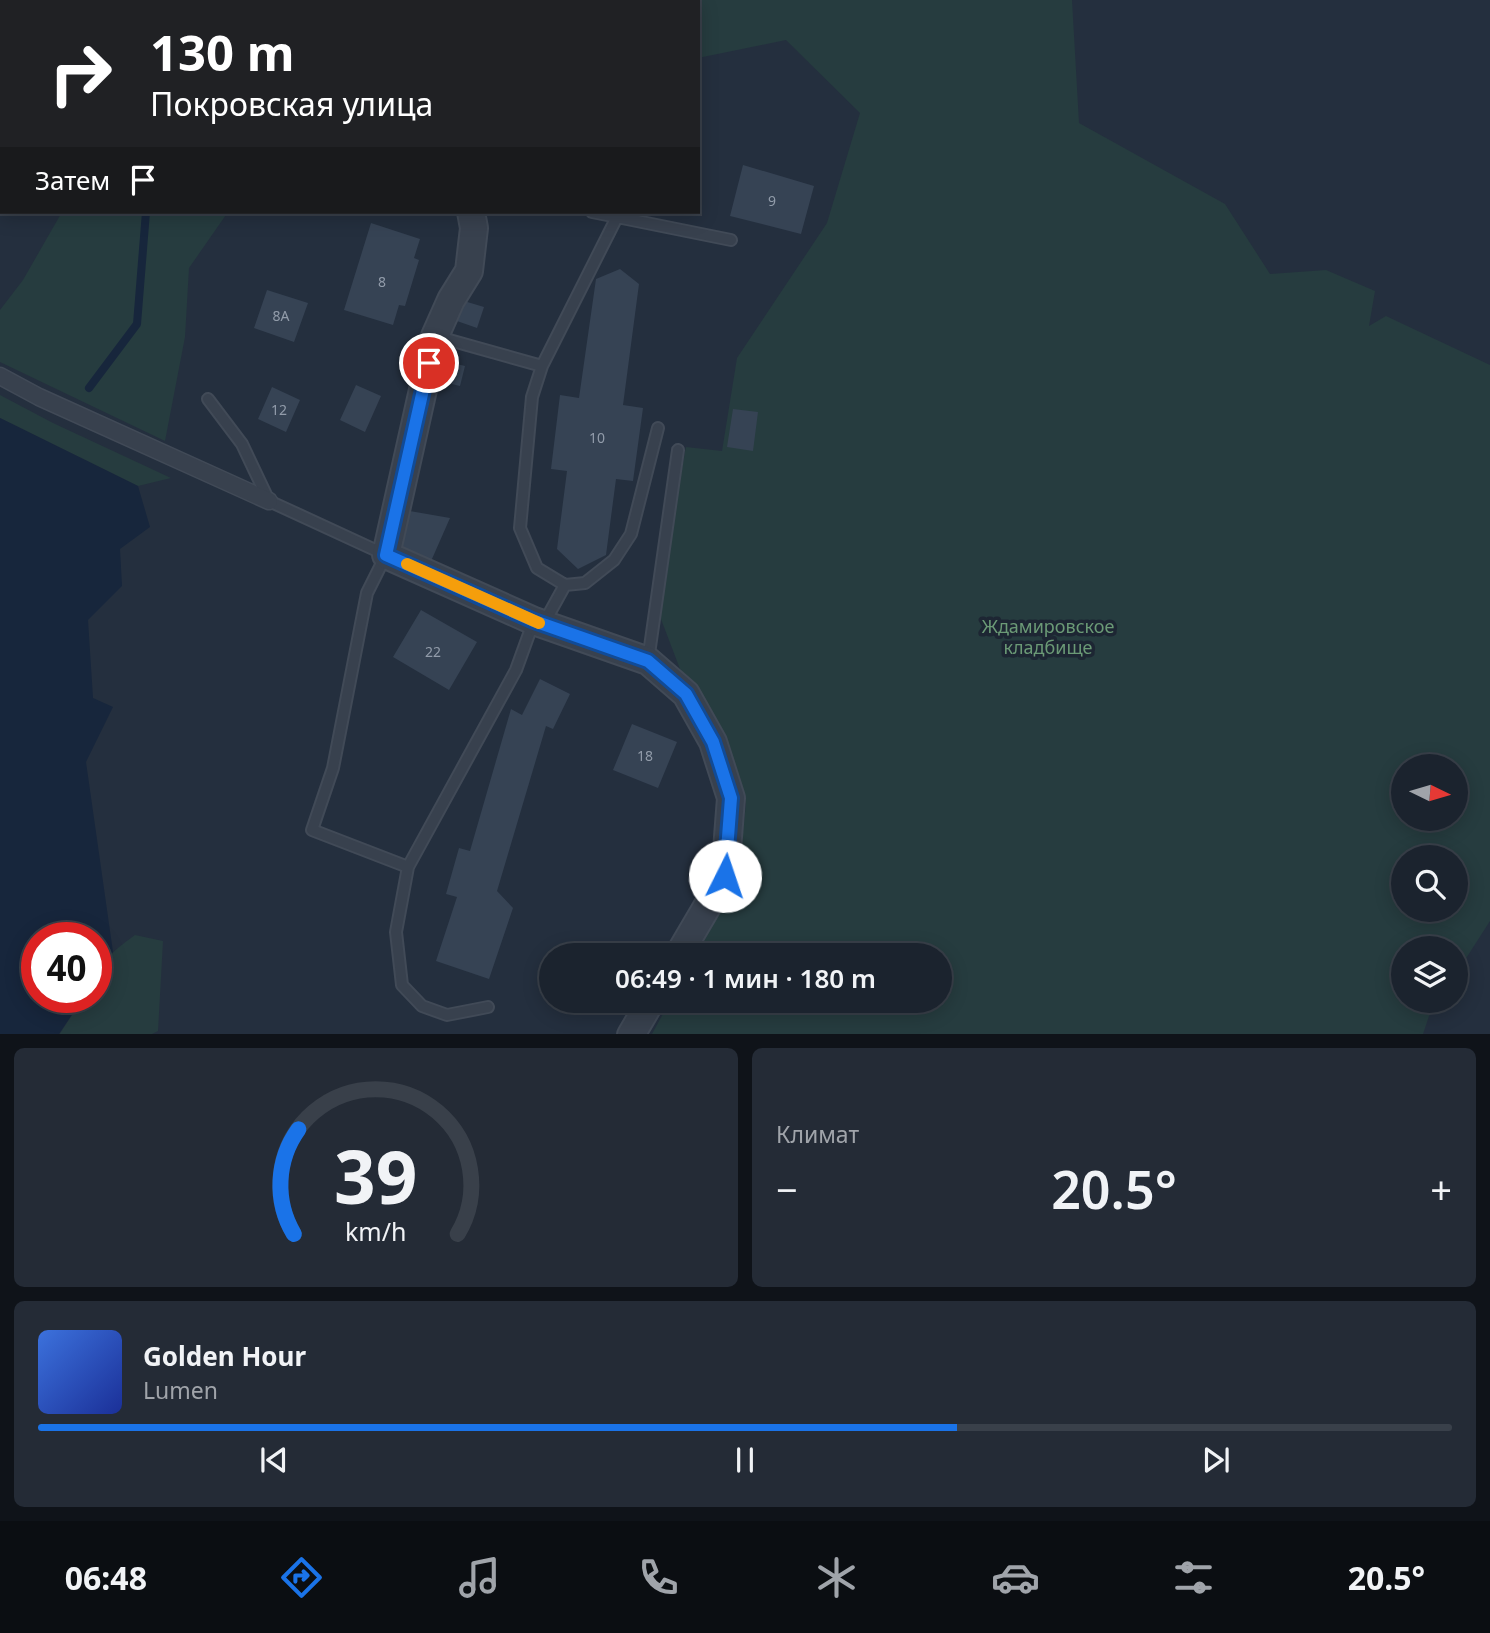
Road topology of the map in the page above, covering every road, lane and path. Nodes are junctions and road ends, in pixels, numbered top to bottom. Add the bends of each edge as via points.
1 (471, 214) edge
2 (602, 214) edge
3 (617, 217) junction
4 (731, 240) dead end
5 (435, 336) junction
6 (542, 366) junction
7 (0, 376) edge
8 (208, 399) dead end
9 (658, 428) dead end
10 (678, 450) dead end
11 (269, 501) junction
12 (386, 555) junction
13 (565, 585) junction
14 (541, 623) junction
15 (648, 661) junction
16 (408, 867) junction
17 (686, 943) edge
18 (488, 1007) dead end
19 (644, 1013) edge
20 (631, 1034) edge

1 - 5 street via 468,271
2 - 3 lane
3 - 4 lane
3 - 6 lane
5 - 6 lane
5 - 12 street
6 - 13 lane via 532,397 520,528 537,568
7 - 11 street
8 - 11 lane via 242,444
9 - 13 lane via 631,534 614,560 585,583
10 - 15 lane
11 - 12 lane
12 - 14 street
12 - 16 lane via 367,593 333,768 312,830
13 - 14 lane
14 - 15 street
14 - 16 lane
15 - 17 street via 686,694 713,742 731,798 725,876
16 - 18 lane via 396,932 402,985 422,1006 447,1014
19 - 20 street

